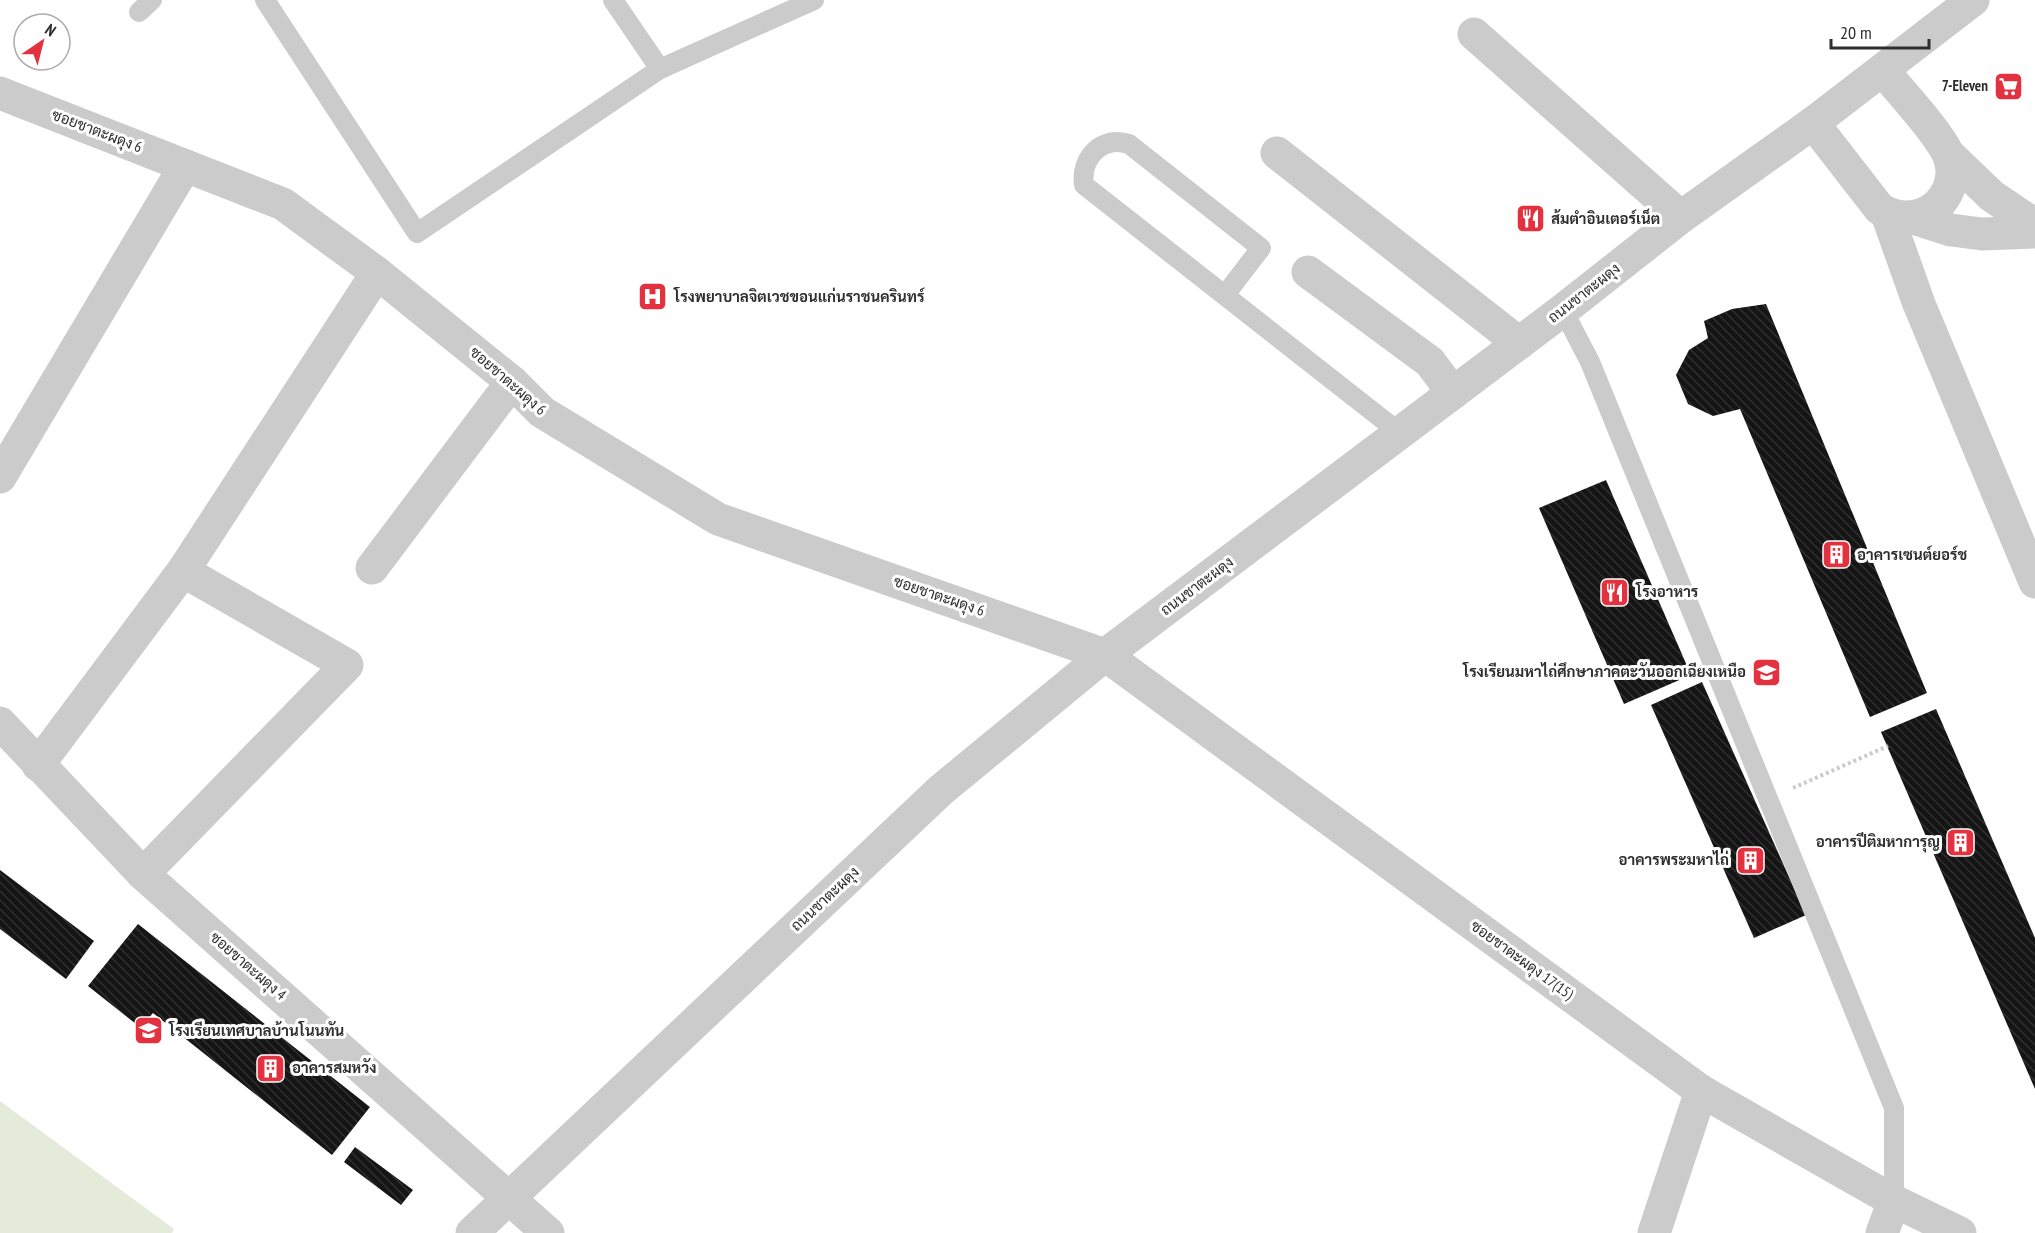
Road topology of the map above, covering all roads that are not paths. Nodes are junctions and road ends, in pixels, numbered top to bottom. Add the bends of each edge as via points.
1 (265, 0) edge
2 (613, 0) edge
3 (814, 0) edge
4 (1972, 0) edge
5 (1474, 34) dead end
6 (660, 69) junction
7 (1883, 70) junction
8 (0, 93) edge
9 (1813, 123) junction
10 (1277, 153) dead end
11 (1949, 155) junction
12 (185, 166) junction
13 (1898, 216) junction
14 (1681, 217) junction
15 (2035, 225) edge
16 (2035, 232) edge
17 (1308, 272) dead end
18 (377, 273) junction
19 (1225, 295) junction
20 (1563, 310) junction
21 (1519, 343) junction
22 (512, 382) junction
23 (1453, 393) junction
24 (1400, 433) junction
25 (0, 477) edge
26 (372, 568) dead end
27 (183, 571) junction
28 (2035, 582) edge
29 (1105, 655) junction
30 (0, 723) edge
31 (38, 765) junction
32 (143, 874) junction
33 (1701, 1091) junction
34 (508, 1196) junction
35 (1894, 1201) junction
36 (471, 1233) edge
37 (548, 1233) edge
38 (1654, 1233) edge
39 (1882, 1233) edge
40 (1960, 1233) edge

1 - 6 lane via 417,233
2 - 6 lane
3 - 6 lane
4 - 7 street, ถนนชาตะผดุง
5 - 14 street
7 - 9 street, ถนนชาตะผดุง
7 - 11 street
8 - 12 street, ซอยชาตะผดุง 6
9 - 13 street
9 - 14 street, ถนนชาตะผดุง
10 - 21 street
11 - 13 street via 1952,173 1947,193 1932,210
11 - 15 street via 1992,196
12 - 18 street, ซอยชาตะผดุง 6 via 283,204
12 - 25 street
13 - 16 street via 1982,234
13 - 28 street via 1919,304
14 - 20 street, ถนนชาตะผดุง
17 - 23 street via 1430,362
18 - 22 street, ซอยชาตะผดุง 6
18 - 27 street
19 - 19 lane via 1084,185 1084,167 1096,148 1120,141 1129,144 1261,248
19 - 24 lane
20 - 21 street, ถนนชาตะผดุง
20 - 35 lane via 1590,362 1894,1108
21 - 23 street, ถนนชาตะผดุง
22 - 26 street
22 - 29 street, ซอยชาตะผดุง 6 via 542,412 718,519
23 - 24 street, ถนนชาตะผดุง
24 - 29 street, ถนนชาตะผดุง
27 - 31 street
27 - 32 street via 347,665
29 - 33 street, ซอยชาตะผดุง 17(15)
29 - 34 street, ถนนชาตะผดุง via 941,790
30 - 31 street, ซอยขาตะผดุง 4
31 - 32 street, ซอยขาตะผดุง 4
32 - 34 street, ซอยขาตะผดุง 4
33 - 35 street, ซอยชาตะผดุง 17(15)
33 - 38 street
34 - 36 street, ถนนชาตะผดุง
34 - 37 street, ซอยขาตะผดุง 4
35 - 39 street
35 - 40 street, ซอยชาตะผดุง 17(15)

